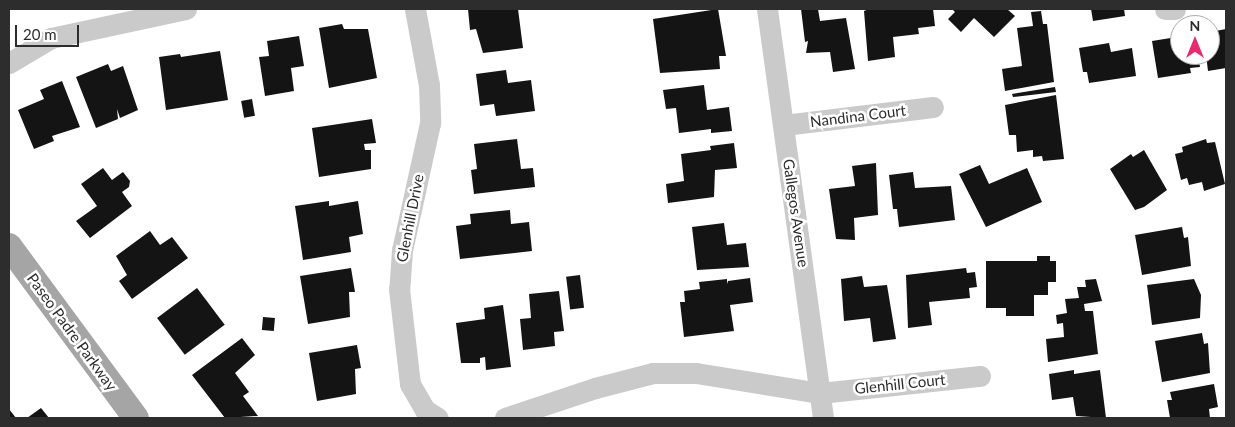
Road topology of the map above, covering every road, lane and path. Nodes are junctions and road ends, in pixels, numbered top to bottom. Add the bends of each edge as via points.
1 (186, 9) edge
2 (415, 9) edge
3 (767, 9) edge
4 (1165, 9) edge
5 (1175, 9) edge
6 (9, 63) edge
7 (933, 107) dead end
8 (784, 125) junction
9 (9, 246) edge
10 (980, 376) dead end
11 (820, 393) junction
12 (136, 418) edge
13 (438, 418) edge
14 (505, 418) edge
15 (823, 418) edge

1 - 6 street via 51,38
2 - 13 street, Glenhill Drive via 429,85 430,123 402,250 399,290 410,384 425,410
3 - 8 street, Gallegos Avenue
4 - 5 street
7 - 8 street, Nandina Court
8 - 11 street, Gallegos Avenue
9 - 12 main road, Paseo Padre Parkway
10 - 11 street, Glenhill Court
11 - 14 street via 696,373 652,373
11 - 15 street, Gallegos Avenue

